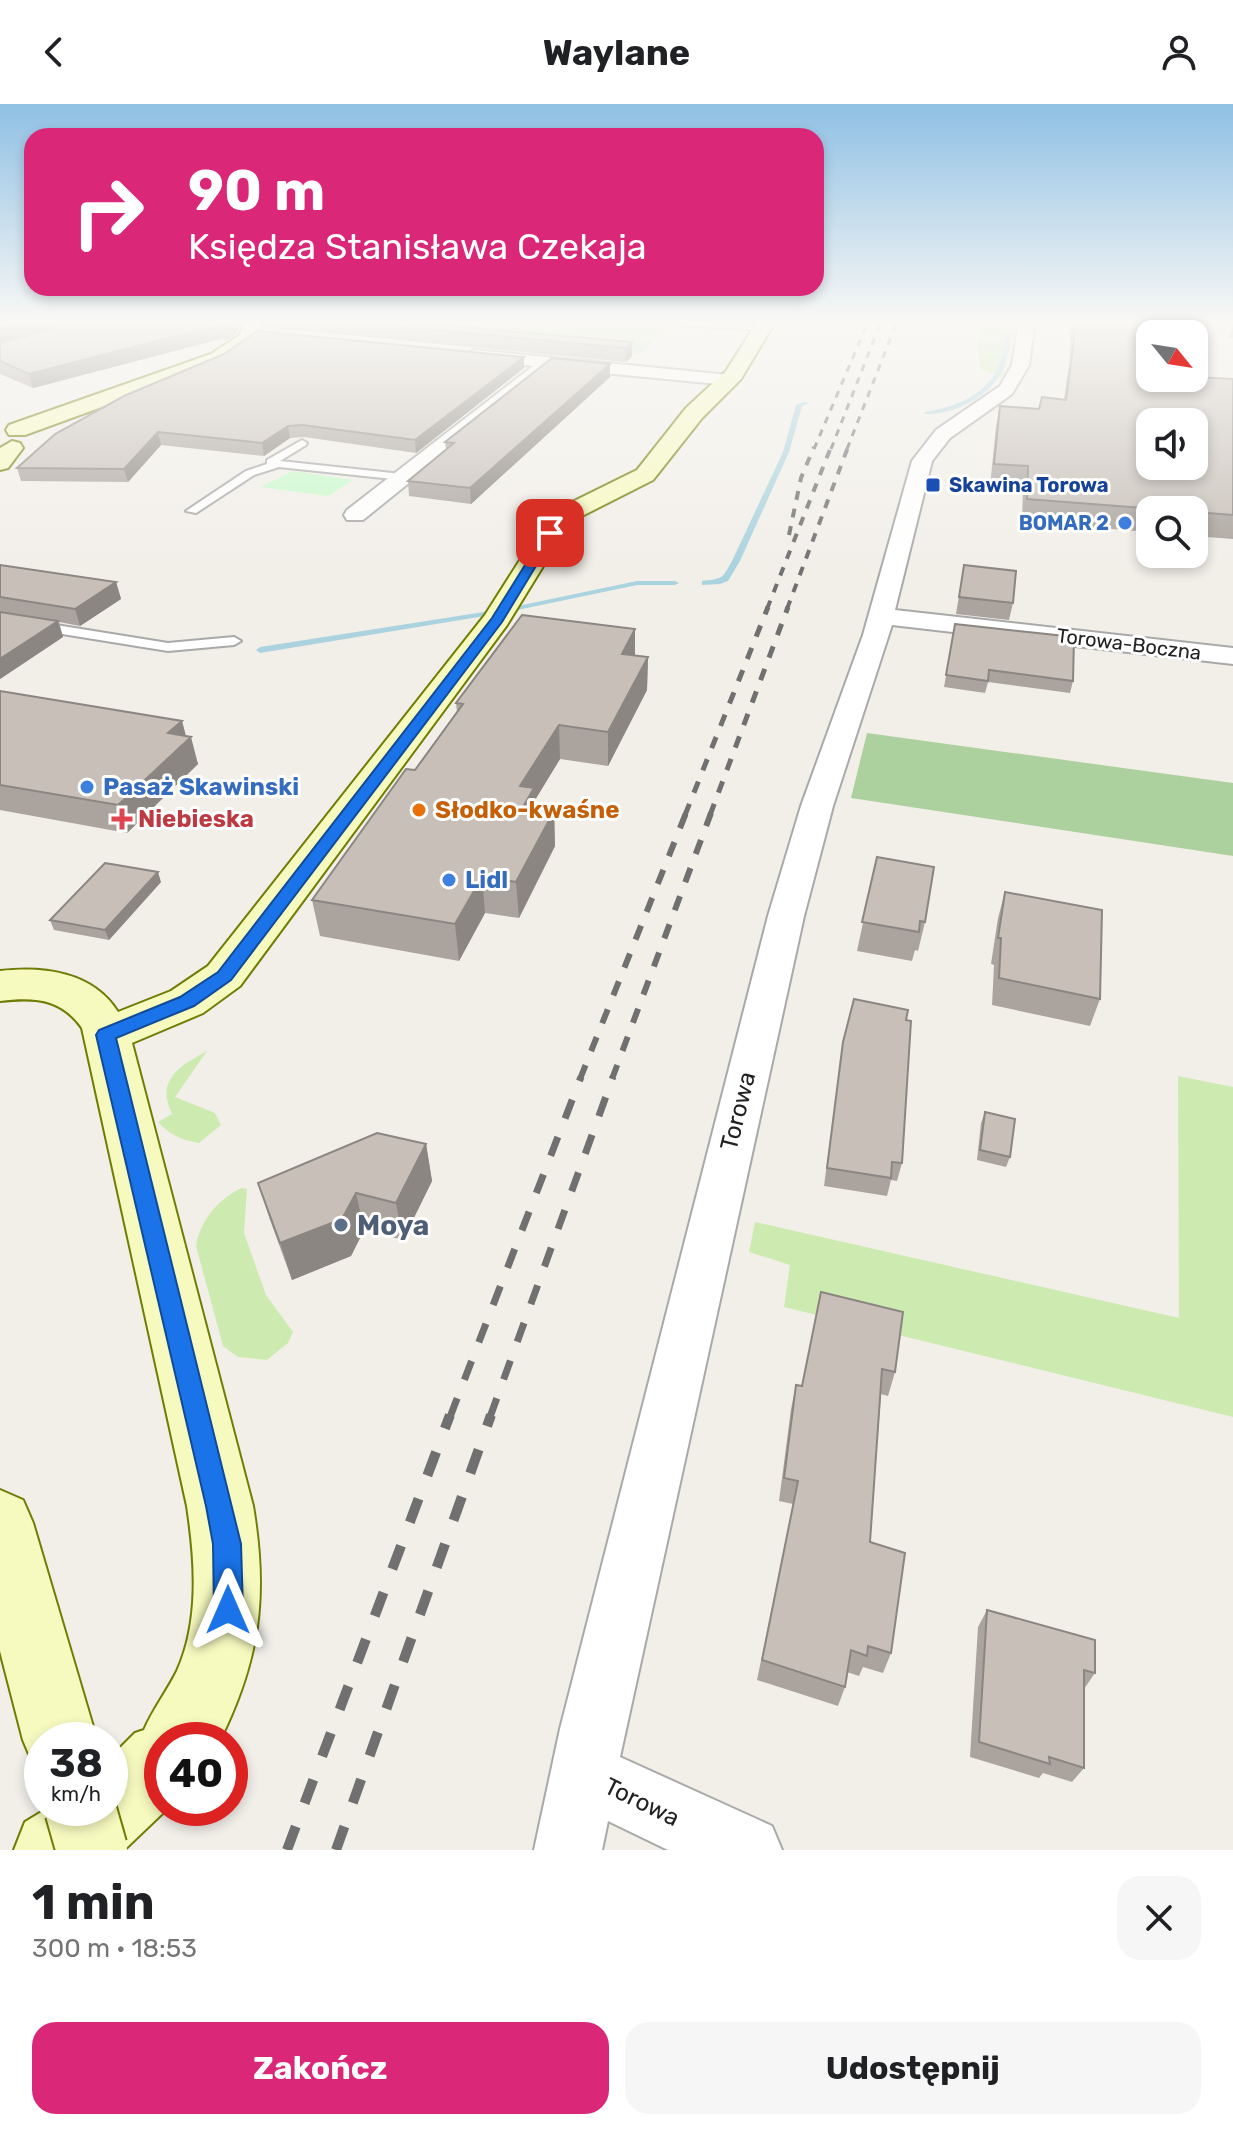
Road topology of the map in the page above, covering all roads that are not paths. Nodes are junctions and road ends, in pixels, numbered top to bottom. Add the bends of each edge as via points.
1 (96, 403) edge
2 (495, 403) edge
3 (704, 403) edge
4 (989, 403) edge
5 (10, 442) edge
6 (302, 443) edge
7 (261, 468) junction
8 (402, 477) junction
9 (192, 511) dead end
10 (355, 515) dead end
11 (882, 616) junction
12 (0, 620) edge
13 (234, 641) dead end
14 (1233, 656) edge
15 (0, 986) edge
16 (106, 1035) junction
17 (0, 1523) edge
18 (55, 1722) edge
19 (187, 1722) edge
20 (584, 1774) junction
21 (144, 1778) edge
22 (85, 1826) edge
23 (53, 1850) edge
24 (92, 1850) edge
25 (568, 1850) edge
26 (748, 1850) edge

1 - 5 street
2 - 8 street
3 - 16 street via 645,475 562,519 503,610 224,976 187,1002
4 - 11 street, Torowa via 928,448
6 - 7 lane
7 - 8 lane via 290,463
7 - 9 lane
8 - 10 street
11 - 14 street, Torowa-Boczna
11 - 20 street, Torowa via 821,792 786,916 606,1658
12 - 13 lane via 168,647
15 - 16 street via 44,985 80,997 96,1010
16 - 19 street via 227,1544 224,1640 214,1672
17 - 18 street
20 - 25 street
20 - 26 street, Torowa
21 - 23 street via 105,1817
22 - 24 street, bridge

